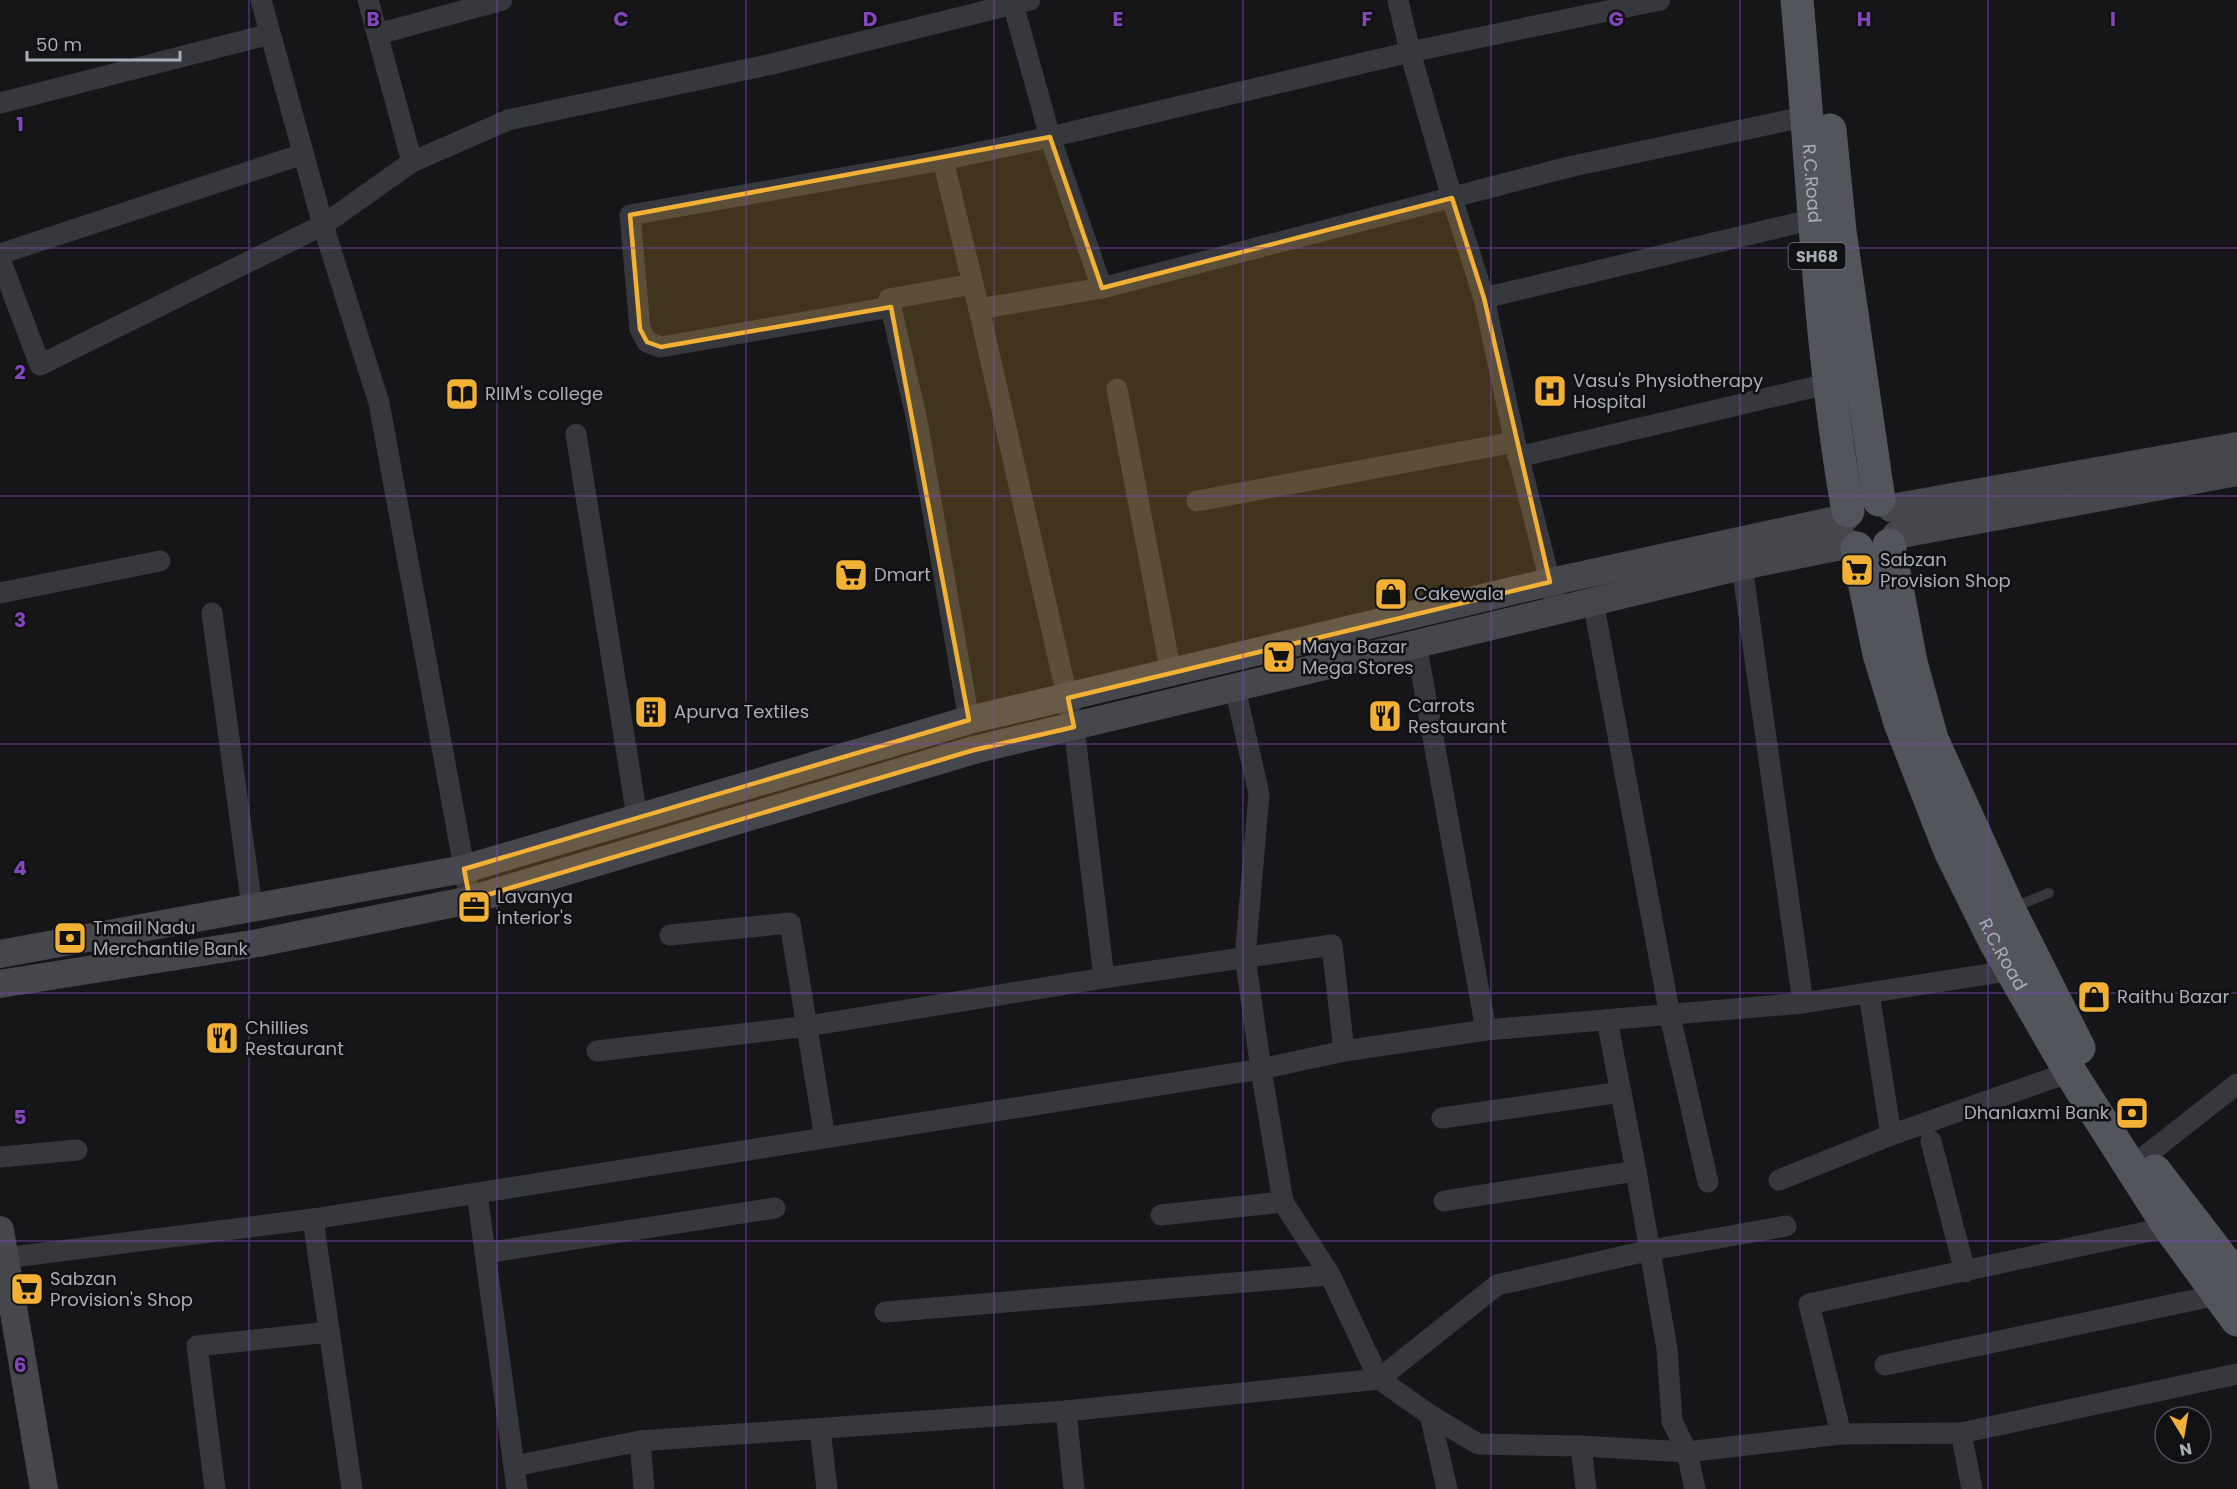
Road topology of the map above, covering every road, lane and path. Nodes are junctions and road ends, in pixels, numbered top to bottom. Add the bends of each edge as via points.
1 (261, 0) edge
2 (368, 0) edge
3 (502, 0) edge
4 (1398, 0) edge
5 (1660, 0) edge
6 (1797, 0) edge
7 (1814, 0) edge
8 (1018, 1) edge
9 (270, 34) junction
10 (378, 34) junction
11 (1410, 52) junction
12 (0, 103) edge
13 (1808, 116) junction
14 (1050, 137) junction
15 (303, 154) junction
16 (943, 160) junction
17 (412, 162) junction
18 (1452, 198) junction
19 (1814, 219) junction
20 (323, 225) junction
21 (0, 254) edge
22 (0, 259) edge
23 (973, 284) junction
24 (1102, 288) junction
25 (1484, 298) junction
26 (891, 307) junction
27 (979, 309) junction
28 (1831, 384) junction
29 (1117, 389) dead end
30 (576, 434) dead end
31 (2237, 446) edge
32 (1516, 450) junction
33 (2237, 472) edge
34 (1197, 501) dead end
35 (1889, 522) junction
36 (1850, 530) junction
37 (160, 561) dead end
38 (1742, 566) junction
39 (1550, 582) junction
40 (0, 593) edge
41 (1593, 601) junction
42 (1556, 609) junction
43 (212, 613) dead end
44 (1416, 643) junction
45 (1171, 673) junction
46 (1234, 687) junction
47 (1068, 698) junction
48 (969, 720) junction
49 (1074, 727) junction
50 (637, 817) junction
51 (464, 869) junction
52 (2049, 893) dead end
53 (470, 900) junction
54 (252, 907) junction
55 (2008, 909) junction
56 (670, 935) dead end
57 (0, 954) edge
58 (1245, 957) junction
59 (2026, 968) junction
60 (1104, 978) junction
61 (0, 984) edge
62 (1869, 993) junction
63 (1803, 1003) junction
64 (1670, 1016) junction
65 (1607, 1020) junction
66 (808, 1026) junction
67 (1486, 1030) junction
68 (597, 1051) dead end
69 (1344, 1051) junction
70 (1261, 1069) junction
71 (2070, 1072) junction
72 (2237, 1084) edge
73 (1621, 1092) junction
74 (1442, 1118) dead end
75 (1891, 1135) junction
76 (825, 1138) junction
77 (1930, 1141) dead end
78 (76, 1150) dead end
79 (0, 1157) edge
80 (2144, 1157) junction
81 (1636, 1171) junction
82 (1779, 1180) dead end
83 (1708, 1182) dead end
84 (477, 1193) junction
85 (1444, 1201) dead end
86 (1283, 1202) junction
87 (775, 1208) dead end
88 (1161, 1215) dead end
89 (313, 1220) junction
90 (1786, 1226) dead end
91 (2169, 1227) junction
92 (2, 1244) edge
93 (1651, 1250) junction
94 (485, 1253) junction
95 (1965, 1272) junction
96 (1330, 1275) junction
97 (2230, 1298) edge
98 (885, 1311) dead end
99 (8, 1325) edge
100 (329, 1332) junction
101 (1885, 1365) dead end
102 (2237, 1374) edge
103 (1379, 1379) junction
104 (1066, 1411) junction
105 (1430, 1415) junction
106 (820, 1429) junction
107 (1961, 1433) junction
108 (1841, 1434) junction
109 (640, 1441) junction
110 (1581, 1446) junction
111 (1687, 1452) junction
112 (514, 1466) junction
113 (44, 1489) edge
114 (214, 1489) edge
115 (352, 1489) edge
116 (517, 1489) edge
117 (644, 1489) edge
118 (826, 1489) edge
119 (1074, 1489) edge
120 (1447, 1489) edge
121 (1586, 1489) edge
122 (1695, 1489) edge
123 (1972, 1489) edge

1 - 9 street
2 - 10 street
3 - 10 street
4 - 11 street
5 - 11 street
6 - 13 main road, R.C.Road / SH68
7 - 35 main road, R.C.Road / SH68 via 1840,231
8 - 14 street
8 - 17 street via 772,64 508,120
9 - 12 street
9 - 15 street
10 - 17 street
11 - 14 street
11 - 18 street
13 - 18 street via 1573,166
13 - 19 main road, R.C.Road / SH68
14 - 16 street
14 - 24 street
15 - 20 street
15 - 21 street
16 - 23 street
16 - 26 street via 630,215 640,329 647,342 661,347
17 - 20 street
18 - 24 street
18 - 25 street
19 - 25 street
19 - 28 main road, R.C.Road / SH68
20 - 22 street via 40,365
20 - 51 street via 379,402
23 - 26 street via 890,299
23 - 27 street
24 - 27 street
25 - 32 street
26 - 48 street via 917,422
27 - 47 street
28 - 32 street
28 - 36 main road, R.C.Road / SH68
29 - 45 street
30 - 50 street
31 - 35 street
32 - 34 street
32 - 39 street
33 - 35 street
35 - 36 main road via 1876,552 1863,551
35 - 36 main road via 1865,499 1852,506
35 - 55 main road, R.C.Road via 1911,662 1932,739
36 - 38 street
36 - 39 street
36 - 59 main road, R.C.Road via 1879,654 1900,723 1950,851 1995,942
37 - 40 street
38 - 41 street
38 - 63 street
39 - 42 street
39 - 45 street
41 - 42 street
41 - 64 street
42 - 44 street
43 - 54 street
44 - 46 street
44 - 67 street
45 - 47 street
46 - 49 street
46 - 58 street via 1259,794
47 - 48 street
47 - 49 street
48 - 50 street
49 - 53 street via 974,750
49 - 60 street
50 - 51 street
51 - 53 street
51 - 54 street
52 - 55 lane
53 - 61 street via 258,943
54 - 57 street
55 - 59 main road, R.C.Road
56 - 66 street via 790,923
58 - 60 street
58 - 69 street via 1332,945
58 - 70 street
59 - 62 street
59 - 71 main road, R.C.Road
59 - 80 main road, R.C.Road
60 - 66 street
62 - 63 street
62 - 75 street
63 - 64 street
64 - 65 street
64 - 83 street
65 - 67 street
65 - 73 street
66 - 68 street
66 - 76 street
67 - 69 street
69 - 70 street
70 - 76 street
70 - 86 street
71 - 75 street
71 - 91 main road, R.C.Road
72 - 80 street
73 - 74 street
73 - 81 street
75 - 82 street
76 - 84 street
77 - 95 street
78 - 79 street
80 - 97 main road, R.C.Road
81 - 85 street
81 - 93 street
84 - 89 street
84 - 94 street
86 - 88 street
86 - 96 street
87 - 94 street
89 - 92 street
89 - 100 street
90 - 93 street
91 - 95 street
91 - 97 main road, R.C.Road
92 - 99 street
93 - 103 street via 1497,1285
93 - 111 street via 1667,1349 1672,1421
94 - 112 street
95 - 108 street via 1809,1304
96 - 98 street
96 - 103 street
97 - 101 street
99 - 113 street
100 - 114 street via 197,1346
100 - 115 street
102 - 107 street
103 - 104 street
103 - 105 street
104 - 106 street
104 - 119 street
105 - 110 street via 1478,1444
105 - 120 street
106 - 109 street
106 - 118 street
107 - 108 street
107 - 123 street
108 - 111 street
109 - 112 street
109 - 117 street
110 - 111 street
110 - 121 street
111 - 122 street
112 - 116 street

